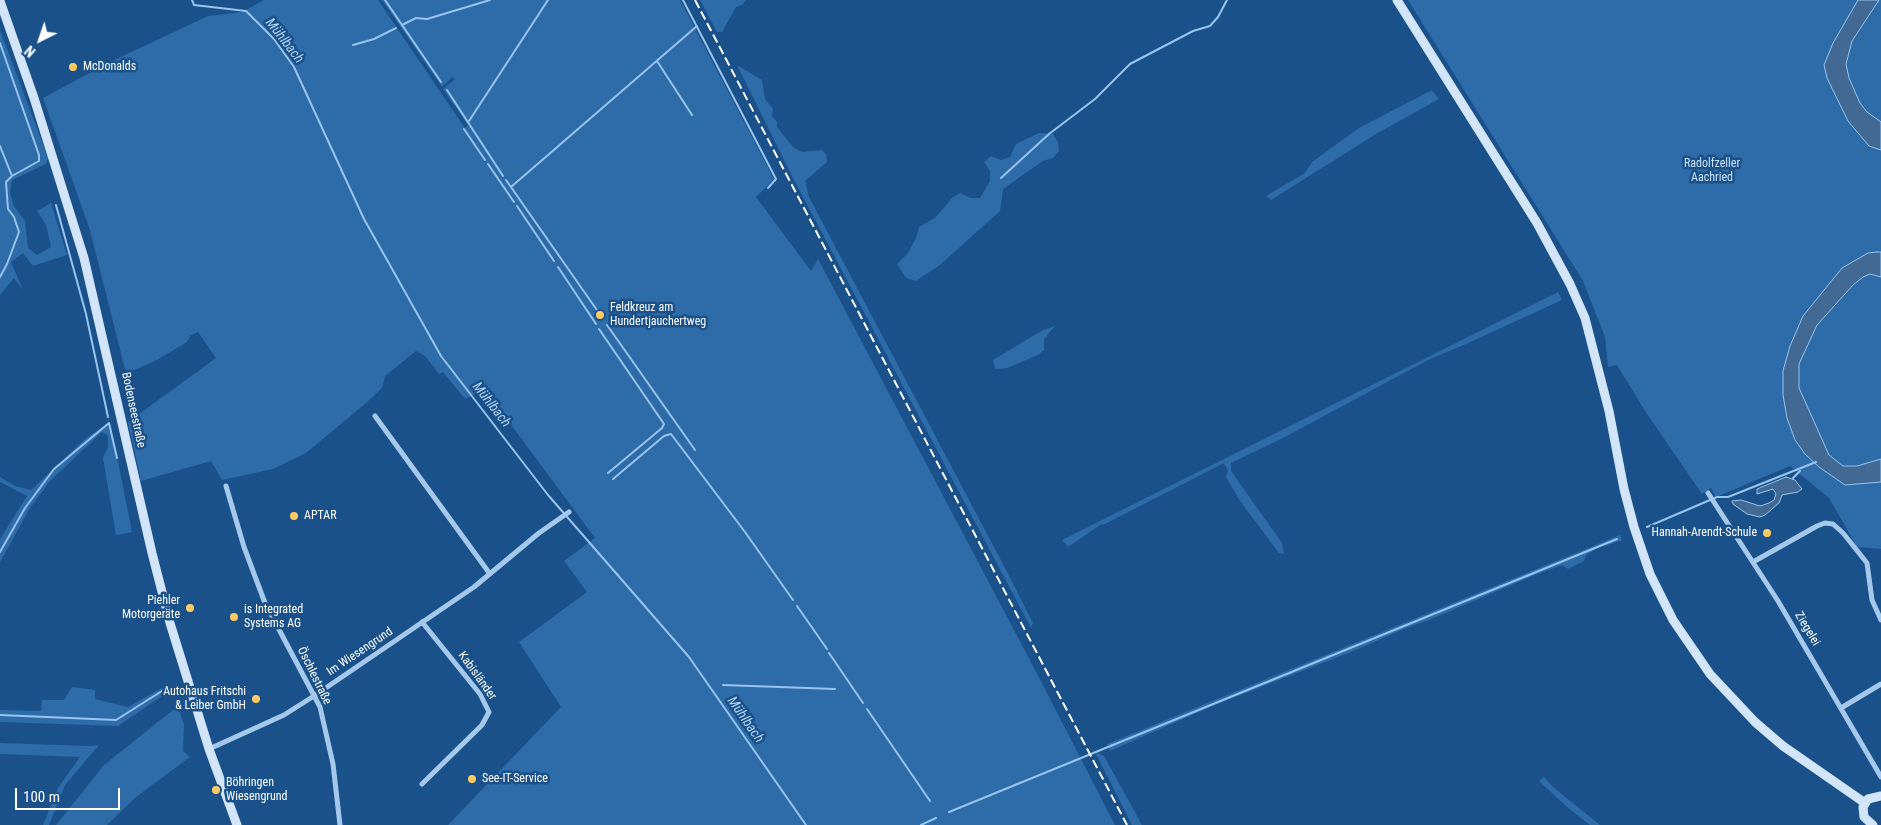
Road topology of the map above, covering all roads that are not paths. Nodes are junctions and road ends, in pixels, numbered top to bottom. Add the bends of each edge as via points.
1 (1398, 0) edge
2 (0, 2) edge
3 (375, 416) dead end
4 (226, 486) dead end
5 (1709, 494) dead end
6 (569, 512) dead end
7 (1753, 562) junction
8 (490, 574) junction
9 (1881, 620) edge
10 (422, 622) junction
11 (1881, 684) edge
12 (314, 696) junction
13 (1841, 708) junction
14 (209, 749) junction
15 (1881, 777) edge
16 (422, 784) dead end
17 (1881, 796) edge
18 (1865, 803) junction
19 (236, 825) edge
20 (340, 825) edge
21 (1872, 825) edge

1 - 18 main road via 1537,223 1570,284 1585,318 1634,527 1650,574 1673,620 1710,674 1755,722 1783,746
2 - 14 main road, Bodenseestraße via 84,258 170,623
3 - 8 street
4 - 12 street, Öschlestraße via 265,603
5 - 7 street, Ziegelei
6 - 8 street, Im Wiesengrund
7 - 9 street via 1817,526 1833,524 1867,563 1872,600
7 - 13 street, Ziegelei
8 - 10 street, Im Wiesengrund
10 - 12 street, Im Wiesengrund
10 - 16 street, Kabisländer via 480,694 489,712 482,725
11 - 13 street
12 - 14 street, Im Wiesengrund via 284,715
12 - 20 street, Öschlestraße via 320,708 333,764
13 - 15 street, Ziegelei
14 - 19 main road, Bodenseestraße
17 - 18 main road via 1872,797
18 - 21 main road via 1864,817

